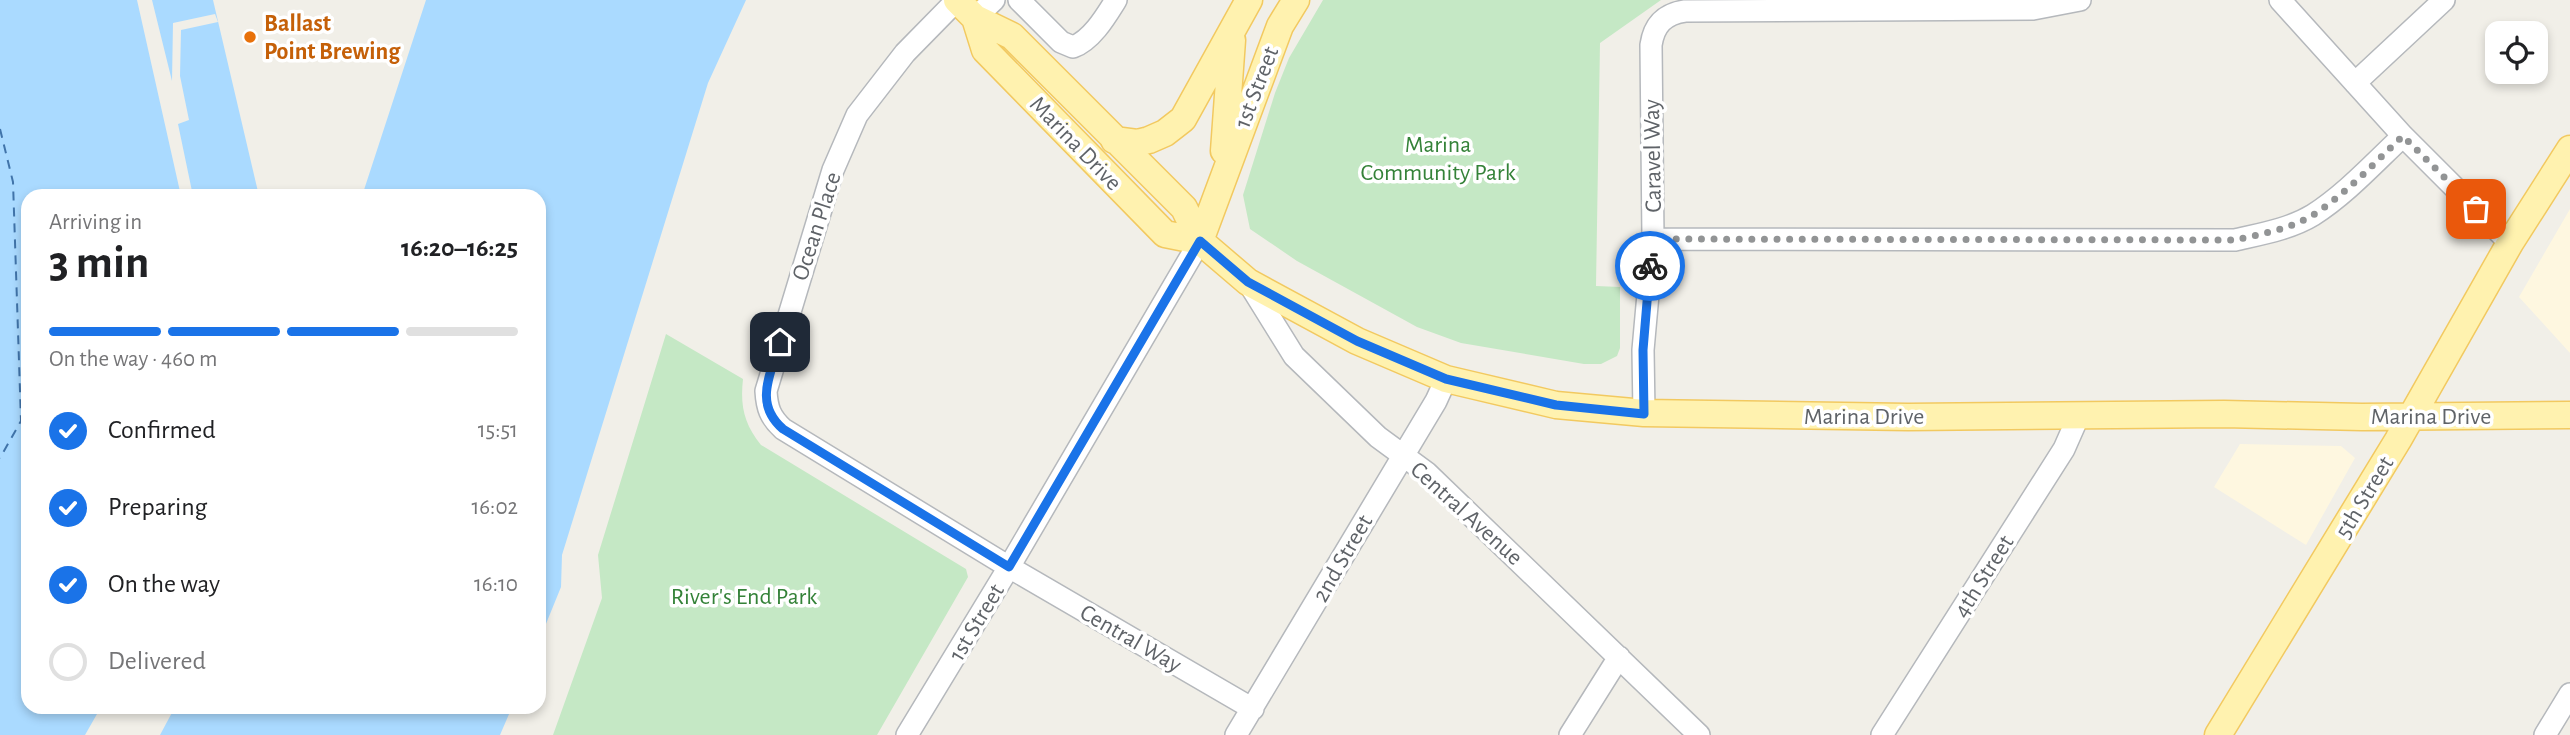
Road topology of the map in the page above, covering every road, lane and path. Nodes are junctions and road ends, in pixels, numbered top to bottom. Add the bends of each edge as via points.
1 (994, 0) edge
2 (1019, 0) edge
3 (1116, 0) edge
4 (1248, 0) edge
5 (1296, 0) edge
6 (2080, 0) edge
7 (2280, 0) edge
8 (2444, 0) edge
9 (963, 6) edge
10 (1234, 24) junction
11 (2355, 83) junction
12 (2403, 136) junction
13 (1114, 140) junction
14 (2570, 149) edge
15 (1222, 177) junction
16 (1653, 239) junction
17 (1200, 241) junction
18 (2510, 243) junction
19 (1248, 282) junction
20 (1446, 379) junction
21 (1644, 414) junction
22 (2079, 415) junction
23 (2412, 415) junction
24 (2570, 415) edge
25 (1402, 455) junction
26 (1009, 567) junction
27 (1619, 657) junction
28 (2570, 694) edge
29 (1253, 709) junction
30 (907, 735) edge
31 (1237, 735) edge
32 (1570, 735) edge
33 (1699, 735) edge
34 (1882, 735) edge
35 (2218, 735) edge
36 (2545, 735) edge

1 - 9 street
2 - 3 street via 1060,42 1073,47 1082,44
4 - 10 main road, 1st Street
5 - 15 main road, 1st Street via 1280,26
6 - 16 street, Caravel Way via 2033,9 1674,12 1657,25 1651,45
7 - 11 street
8 - 11 street
9 - 13 main road, Marina Drive via 1013,36
9 - 17 main road, Marina Drive via 985,50 1165,234
9 - 26 street, Ocean Place via 905,52 857,115 833,170 806,256 766,391 766,407 783,429
10 - 13 main road via 1183,119 1149,140
10 - 15 main road, 1st Street
11 - 12 street
12 - 16 street via 2311,216 2271,233 2235,240
12 - 18 street
13 - 17 main road, Marina Drive via 1184,208
14 - 18 main road, 5th Street
15 - 17 main road, 1st Street
16 - 21 street, Caravel Way via 1643,350
17 - 19 main road, Marina Drive
17 - 26 street, 1st Street
18 - 23 main road, 5th Street
19 - 20 main road, Marina Drive via 1357,341
19 - 25 street, Central Avenue via 1294,356
20 - 21 main road, Marina Drive via 1556,405
20 - 25 street, 2nd Street
21 - 22 main road, Marina Drive
22 - 23 main road, Marina Drive
22 - 34 street, 4th Street via 2064,449
23 - 24 main road, Marina Drive
23 - 35 main road, 5th Street
25 - 27 street, Central Avenue via 1427,473
25 - 29 street, 2nd Street
26 - 29 street, Central Way
26 - 30 street, 1st Street
27 - 32 street
27 - 33 street, Central Avenue
28 - 36 street
29 - 31 street, 2nd Street

